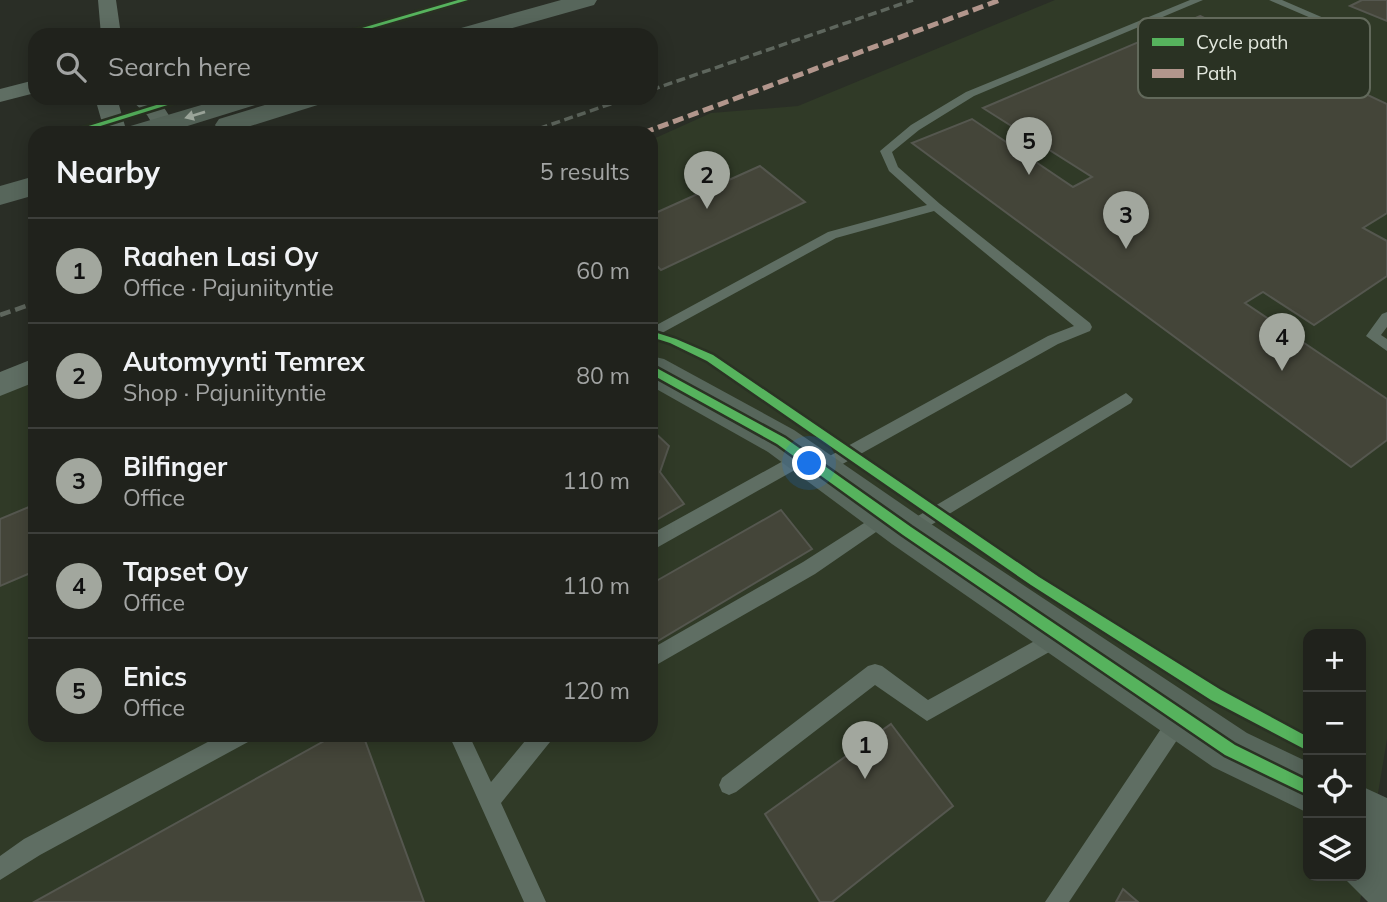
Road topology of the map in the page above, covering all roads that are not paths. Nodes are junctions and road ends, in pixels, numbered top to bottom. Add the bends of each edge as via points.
1 (107, 0) edge
2 (586, 0) edge
3 (614, 0) edge
4 (1198, 0) edge
5 (1274, 0) edge
6 (1154, 18) edge
7 (1319, 18) edge
8 (1138, 25) edge
9 (110, 28) edge
10 (487, 28) edge
11 (534, 28) edge
12 (28, 88) edge
13 (0, 96) edge
14 (106, 105) edge
15 (148, 105) edge
16 (233, 105) edge
17 (292, 105) edge
18 (114, 126) edge
19 (164, 126) edge
20 (174, 126) edge
21 (225, 126) edge
22 (28, 166) edge
23 (0, 174) edge
24 (28, 187) edge
25 (0, 196) edge
26 (28, 198) edge
27 (0, 204) edge
28 (936, 207) junction
29 (1387, 317) edge
30 (658, 330) edge
31 (1387, 346) edge
32 (28, 372) edge
33 (658, 373) edge
34 (0, 384) edge
35 (1126, 399) dead end
36 (812, 463) junction
37 (896, 523) junction
38 (658, 540) edge
39 (1061, 635) junction
40 (658, 655) edge
41 (1181, 716) junction
42 (228, 742) edge
43 (462, 742) edge
44 (537, 742) edge
45 (1230, 750) junction
46 (729, 785) dead end
47 (1303, 786) edge
48 (489, 801) junction
49 (1303, 813) edge
50 (1366, 814) edge
51 (1387, 825) edge
52 (1366, 863) edge
53 (0, 869) edge
54 (1387, 883) edge
55 (535, 902) edge
56 (1056, 902) edge

1 - 9 street
2 - 10 main road
3 - 11 main road
4 - 6 lane
5 - 7 lane
8 - 28 lane via 970,94 900,135 886,151 893,169
12 - 13 street
14 - 18 street
15 - 19 street
16 -> 20 main road
17 - 21 main road
22 - 23 main road
24 - 25 main road
26 - 27 main road
28 - 30 lane via 832,235
28 - 36 lane via 1085,327
29 - 31 lane via 1373,336
32 - 34 street
33 - 36 main road
35 - 37 lane
36 - 37 main road
36 - 38 lane
37 - 39 main road
37 - 40 lane
39 - 41 main road
39 - 46 lane via 927,711 875,673
41 - 45 main road
41 - 56 lane
42 - 53 lane via 32,847
43 - 48 lane
44 - 48 lane
45 - 47 main road
45 - 49 main road
48 - 55 lane
50 - 51 main road
52 - 54 main road

